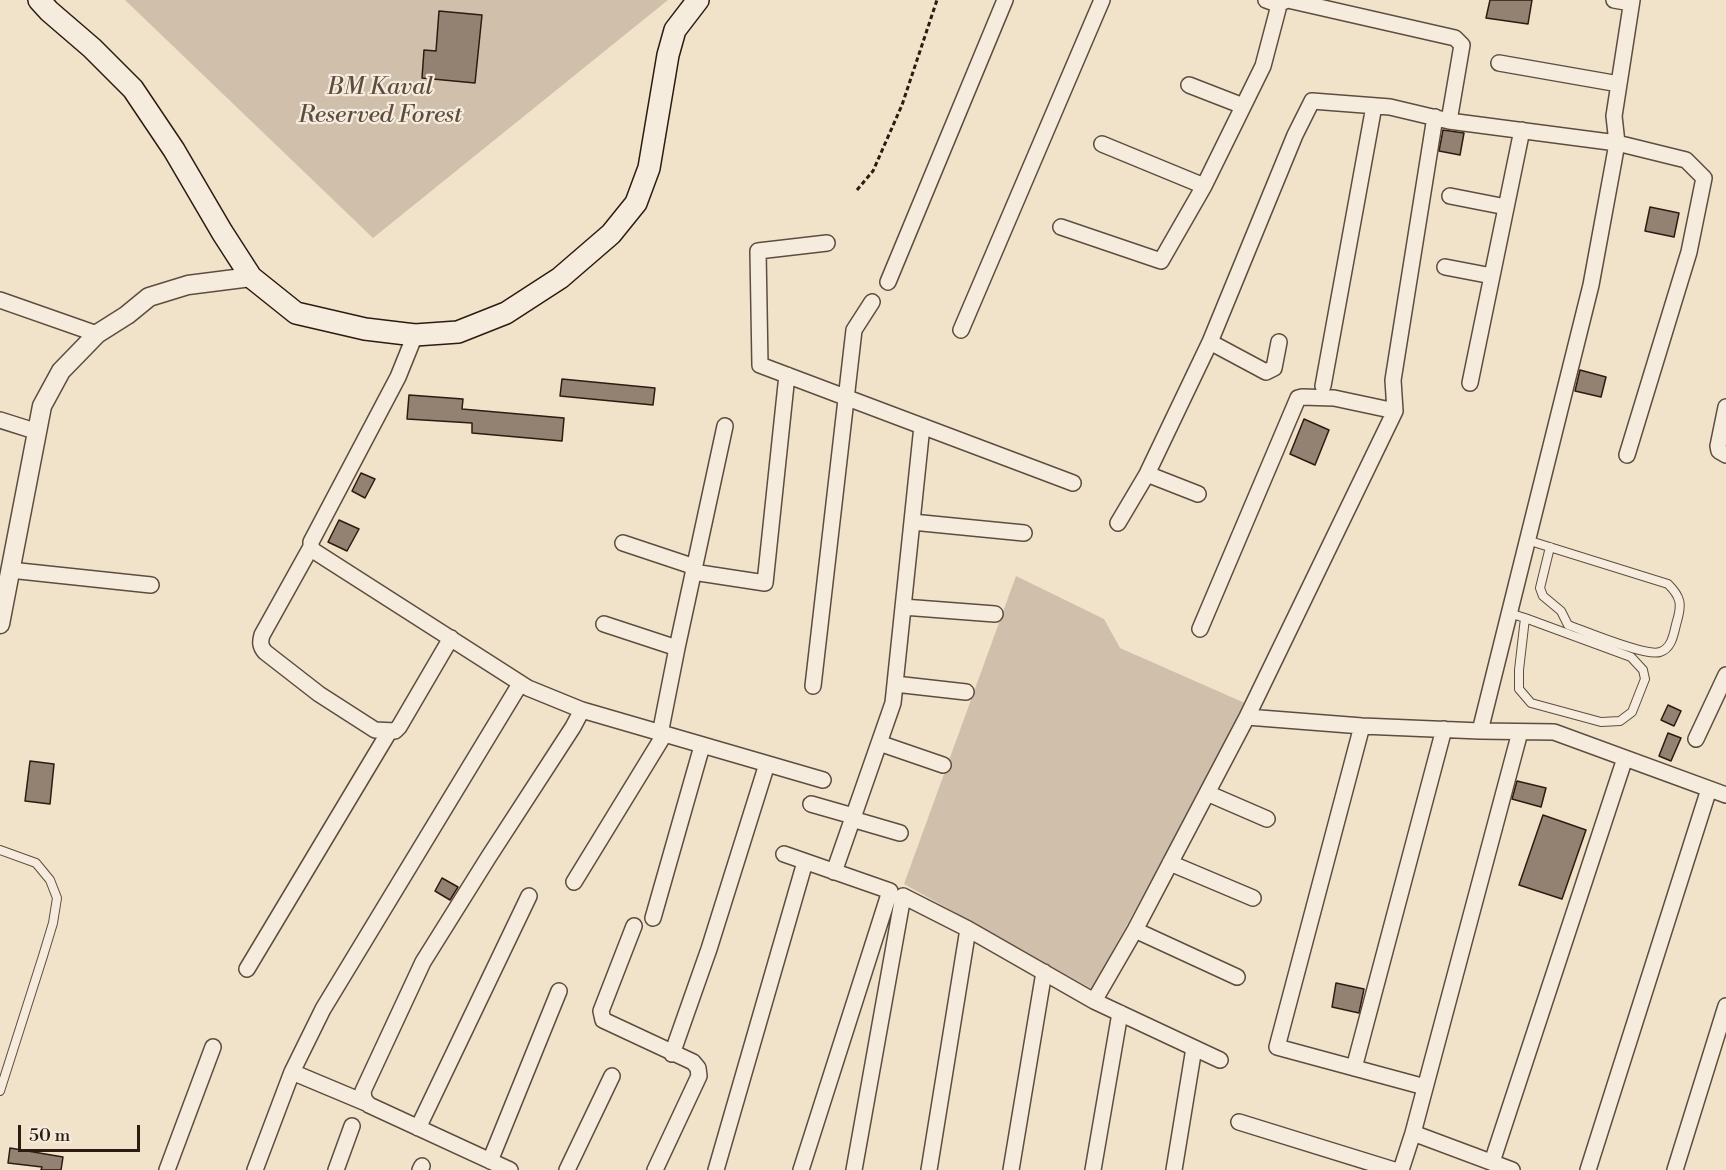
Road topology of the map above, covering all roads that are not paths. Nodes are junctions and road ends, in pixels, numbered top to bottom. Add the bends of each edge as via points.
1 (39, 0) edge
2 (698, 0) edge
3 (1005, 0) edge
4 (1102, 0) edge
5 (1614, 0) edge
6 (1272, 2) edge
7 (1631, 2) edge
8 (1499, 63) dead end
9 (1619, 84) junction
10 (1189, 85) dead end
11 (1243, 106) junction
12 (1374, 106) junction
13 (1442, 119) junction
14 (1522, 130) junction
15 (1617, 143) junction
16 (1102, 144) dead end
17 (1204, 186) junction
18 (1450, 196) dead end
19 (1506, 207) junction
20 (1061, 227) dead end
21 (827, 243) dead end
22 (1445, 267) dead end
23 (251, 276) junction
24 (1492, 276) junction
25 (888, 282) dead end
26 (0, 300) edge
27 (872, 302) dead end
28 (961, 330) dead end
29 (97, 334) junction
30 (415, 335) junction
31 (1210, 342) junction
32 (1279, 342) dead end
33 (787, 375) junction
34 (1470, 383) dead end
35 (1323, 386) dead end
36 (846, 398) junction
37 (1726, 407) edge
38 (1395, 411) junction
39 (0, 420) edge
40 (725, 426) dead end
41 (922, 426) junction
42 (38, 432) junction
43 (1627, 455) dead end
44 (1726, 455) edge
45 (1147, 474) junction
46 (1073, 483) dead end
47 (1198, 494) dead end
48 (912, 522) junction
49 (1118, 523) dead end
50 (1024, 533) dead end
51 (1527, 540) junction
52 (623, 543) dead end
53 (311, 547) junction
54 (1550, 547) junction
55 (10, 570) junction
56 (694, 570) junction
57 (151, 585) dead end
58 (903, 607) junction
59 (1509, 613) junction
60 (994, 614) dead end
61 (1525, 618) junction
62 (0, 624) edge
63 (604, 624) dead end
64 (1200, 629) dead end
65 (451, 638) junction
66 (677, 648) junction
67 (1726, 675) edge
68 (520, 684) junction
69 (895, 684) junction
70 (813, 686) dead end
71 (966, 692) dead end
72 (582, 710) junction
73 (1247, 717) junction
74 (1362, 726) junction
75 (1444, 729) junction
76 (1480, 731) junction
77 (389, 732) junction
78 (1521, 732) junction
79 (662, 734) junction
80 (1696, 740) dead end
81 (879, 743) junction
82 (702, 746) junction
83 (1625, 758) junction
84 (767, 764) junction
85 (943, 765) dead end
86 (823, 780) dead end
87 (1709, 789) junction
88 (1207, 793) junction
89 (1726, 795) edge
90 (812, 804) dead end
91 (853, 818) junction
92 (1267, 819) dead end
93 (900, 833) dead end
94 (0, 850) edge
95 (784, 854) dead end
96 (805, 862) junction
97 (1170, 863) junction
98 (834, 872) junction
99 (574, 882) dead end
100 (529, 896) dead end
101 (1253, 898) dead end
102 (653, 918) dead end
103 (634, 926) dead end
104 (968, 929) junction
105 (1135, 930) junction
106 (248, 969) dead end
107 (1044, 972) junction
108 (1237, 977) dead end
109 (559, 991) dead end
110 (1094, 1001) junction
111 (1726, 1006) edge
112 (1120, 1013) junction
113 (213, 1047) dead end
114 (1194, 1048) junction
115 (672, 1054) junction
116 (1220, 1060) dead end
117 (1354, 1068) junction
118 (292, 1072) junction
119 (612, 1076) dead end
120 (1425, 1087) junction
121 (0, 1091) edge
122 (366, 1103) junction
123 (1239, 1122) dead end
124 (352, 1126) dead end
125 (418, 1128) junction
126 (1413, 1133) junction
127 (490, 1161) junction
128 (1492, 1162) junction
129 (166, 1170) edge
130 (255, 1170) edge
131 (336, 1170) edge
132 (510, 1170) edge
133 (567, 1170) edge
134 (655, 1170) edge
135 (716, 1170) edge
136 (801, 1170) edge
137 (854, 1170) edge
138 (929, 1170) edge
139 (1011, 1170) edge
140 (1093, 1170) edge
141 (1174, 1170) edge
142 (1394, 1170) edge
143 (1401, 1170) edge
144 (1512, 1170) edge
145 (1587, 1170) edge
146 (1675, 1170) edge

1 - 23 main road via 133,89
2 - 30 main road via 675,30 646,177 636,203 612,234 560,278 506,313 458,332
3 - 25 street
4 - 28 street
5 - 7 street
6 - 11 street via 1277,14 1263,66
6 - 13 street via 1288,0 1455,38 1462,45
7 - 9 street
8 - 9 street
9 - 15 street via 1614,116
10 - 11 street
11 - 17 street
12 - 13 street
12 - 31 street via 1318,100 1309,104
12 - 35 street
13 - 14 street
13 - 38 street via 1393,380
14 - 15 street
14 - 19 street
15 - 43 street via 1686,160 1704,178 1689,252
15 - 51 street via 1591,285
16 - 17 street
17 - 20 street via 1161,261
18 - 19 street
19 - 24 street
21 - 33 street via 758,251 760,365
22 - 24 street
23 - 29 street via 188,285 149,297
23 - 30 main road via 296,313 365,329
24 - 34 street
26 - 29 street
27 - 36 street via 854,330
29 - 42 street via 61,371 42,406
30 - 53 street via 398,377
31 - 32 street via 1266,372 1274,368
31 - 45 street
33 - 36 street
33 - 56 street via 765,583
36 - 41 street
36 - 70 street
37 - 44 street via 1718,446
38 - 64 street via 1334,398 1298,398
38 - 73 street
39 - 42 street
40 - 56 street
41 - 46 street
41 - 48 street
42 - 55 street
45 - 47 street
45 - 49 street
48 - 50 street
48 - 58 street
51 - 54 lane
51 - 59 street
52 - 56 street
53 - 65 street
53 - 77 street via 262,635 261,648 319,694 375,730
54 - 54 lane via 1668,584 1681,606 1671,643 1661,652 1645,652 1568,625 1540,588
55 - 57 street
55 - 62 street
56 - 66 street
58 - 60 street
58 - 69 street
59 - 61 lane
59 - 76 street
61 - 61 lane via 1520,689 1531,703 1601,722 1620,721 1632,712 1645,679 1643,670 1630,657
63 - 66 street
65 - 68 street
65 - 77 street via 399,727
66 - 79 street
67 - 80 street
68 - 72 street
68 - 118 street via 323,1009
69 - 71 street
69 - 81 street via 893,703
72 - 79 street
72 - 122 street via 423,962 363,1091
73 - 74 street
73 - 88 street
74 - 75 street
74 - 117 street via 1277,1047
75 - 76 street
75 - 117 street
76 - 78 street
77 - 106 street
78 - 83 street via 1554,732
78 - 120 street
79 - 82 street
79 - 99 street
81 - 85 street
81 - 91 street
82 - 84 street
82 - 102 street
83 - 87 street
83 - 128 street
84 - 86 street
84 - 115 street
87 - 89 street
87 - 145 street
88 - 92 street
88 - 97 street
90 - 91 street
91 - 93 street
91 - 98 street
94 - 121 lane via 36,864 50,880 57,898 44,957
95 - 96 street
96 - 98 street
96 - 135 street
97 - 101 street
97 - 105 street
98 - 136 street via 890,891
100 - 125 street
103 - 115 street via 601,1016 606,1023
104 - 107 street
104 - 137 street via 903,896
104 - 138 street
105 - 108 street
105 - 110 street
107 - 110 street
107 - 139 street
109 - 127 street
110 - 112 street
111 - 146 street
112 - 114 street
112 - 140 street
113 - 129 street
114 - 116 street
114 - 141 street
115 - 134 street via 696,1065 699,1078
117 - 120 street
118 - 122 street
118 - 130 street
119 - 133 street
120 - 126 street
122 - 125 street
123 - 142 street
124 - 131 street
125 - 127 street
126 - 128 street
126 - 143 street
127 - 132 street
128 - 144 street

